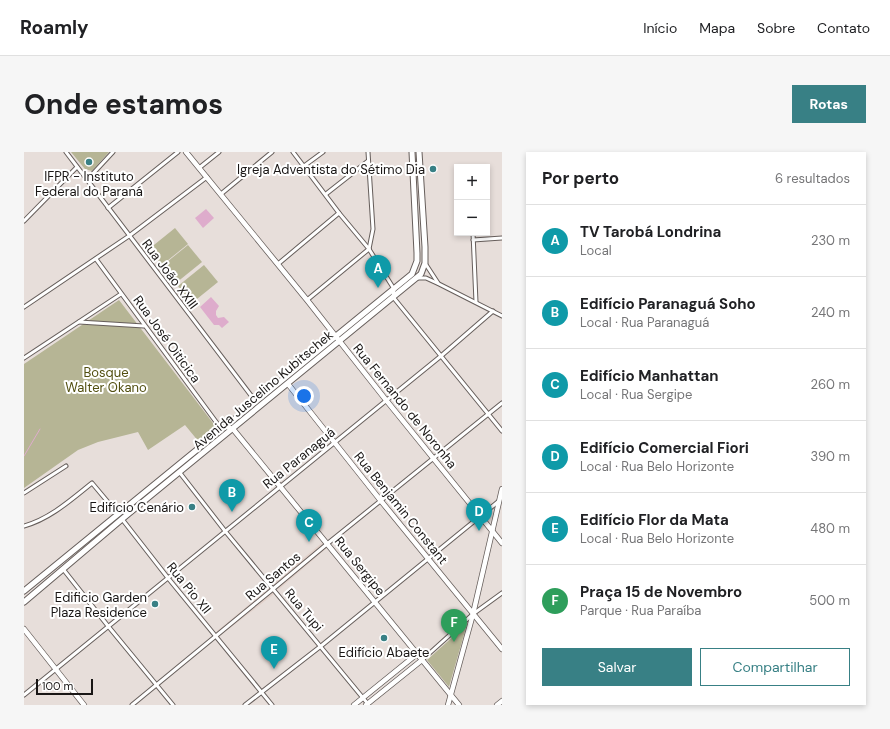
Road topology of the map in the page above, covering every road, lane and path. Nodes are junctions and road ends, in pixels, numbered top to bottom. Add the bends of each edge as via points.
1 (66, 152) edge
2 (113, 152) edge
3 (178, 152) edge
4 (186, 152) edge
5 (219, 152) edge
6 (272, 152) edge
7 (293, 152) edge
8 (323, 152) edge
9 (368, 152) edge
10 (412, 152) edge
11 (419, 152) edge
12 (368, 161) junction
13 (304, 166) junction
14 (77, 167) junction
15 (200, 168) junction
16 (207, 176) junction
17 (87, 180) junction
18 (221, 194) junction
19 (326, 194) junction
20 (108, 208) junction
21 (339, 213) junction
22 (24, 221) edge
23 (129, 236) junction
24 (473, 236) edge
25 (502, 238) edge
26 (473, 240) junction
27 (369, 249) junction
28 (96, 259) junction
29 (425, 263) junction
30 (278, 264) junction
31 (418, 278) junction
32 (439, 284) junction
33 (394, 289) junction
34 (401, 291) junction
35 (121, 294) junction
36 (393, 298) junction
37 (307, 300) junction
38 (476, 302) junction
39 (24, 307) edge
40 (493, 311) junction
41 (502, 316) edge
42 (79, 322) junction
43 (144, 326) junction
44 (337, 339) junction
45 (441, 356) junction
46 (24, 358) edge
47 (284, 379) junction
48 (288, 384) junction
49 (386, 400) junction
50 (502, 403) edge
51 (258, 405) junction
52 (488, 414) junction
53 (224, 428) junction
54 (233, 429) junction
55 (502, 431) edge
56 (334, 442) junction
57 (434, 458) junction
58 (66, 466) dead end
59 (180, 473) junction
60 (280, 486) junction
61 (502, 489) edge
62 (24, 493) edge
63 (500, 500) edge
64 (381, 501) junction
65 (118, 514) junction
66 (481, 516) junction
67 (122, 519) junction
68 (24, 526) edge
69 (225, 531) junction
70 (492, 531) junction
71 (90, 537) junction
72 (502, 543) edge
73 (327, 544) junction
74 (428, 559) junction
75 (63, 569) junction
76 (168, 578) junction
77 (273, 589) junction
78 (24, 591) edge
79 (502, 592) edge
80 (24, 602) edge
81 (374, 602) junction
82 (473, 614) junction
83 (108, 626) junction
84 (24, 629) edge
85 (216, 636) junction
86 (321, 646) junction
87 (502, 649) edge
88 (417, 654) junction
89 (422, 660) junction
90 (403, 665) junction
91 (56, 669) junction
92 (407, 671) junction
93 (156, 685) junction
94 (261, 692) junction
95 (24, 695) edge
96 (451, 695) junction
97 (363, 697) junction
98 (502, 701) edge
99 (368, 704) edge
100 (84, 705) edge
101 (132, 705) edge
102 (173, 705) edge
103 (245, 705) edge
104 (272, 705) edge
105 (354, 705) edge
106 (448, 705) edge
107 (459, 705) edge
108 (497, 705) edge

1 - 14 street, Rua João XXIII
2 - 17 street
3 - 20 street
4 - 15 street, Rua Fernando de Noronha
5 - 15 street
6 - 18 street
7 - 13 street
8 - 13 street
9 - 12 street
10 - 33 main road, Avenida Juscelino Kubitschek via 417,261 412,274
11 - 29 main road, Avenida Juscelino Kubitschek
12 - 19 street
12 - 27 street via 374,229
13 - 19 street
14 - 17 street, Rua João XXIII
14 - 22 street
15 - 16 street, Rua Fernando de Noronha
16 - 18 street, Rua Fernando de Noronha
16 - 23 street
17 - 20 street, Rua João XXIII
18 - 30 street, Rua Fernando de Noronha
19 - 21 street
20 - 23 street, Rua João XXIII
21 - 27 street
21 - 30 street
23 - 28 street
23 - 51 street, Rua João XXIII
24 - 26 street
25 - 26 street
26 - 38 street
27 - 33 street
27 - 37 street
28 - 35 street, Rua José Oiticica
28 - 39 street
29 - 31 main road, Avenida Juscelino Kubitschek
29 - 32 street
30 - 37 street, Rua Fernando de Noronha
31 - 32 street via 426,278
31 - 34 main road, Avenida Juscelino Kubitschek
32 - 38 street
33 - 34 main road
33 - 36 street
33 - 44 main road, Avenida Juscelino Kubitschek
34 - 36 main road, Avenida Juscelino Kubitschek
35 - 42 street
35 - 43 street, Rua José Oiticica
36 - 44 main road, Avenida Juscelino Kubitschek
36 - 45 street
37 - 44 street, Rua Fernando de Noronha
38 - 40 street
40 - 41 street
40 - 45 street, Rua Paranaguá
42 - 43 street
42 - 46 street
43 - 53 street, Rua José Oiticica
44 - 47 main road, Avenida Juscelino Kubitschek
44 - 48 main road, Avenida Juscelino Kubitschek
44 - 49 street, Rua Fernando de Noronha
45 - 49 street, Rua Paranaguá
45 - 52 street
47 - 48 street, Rua Benjamin Constant
47 - 51 main road, Avenida Juscelino Kubitschek
48 - 51 main road, Avenida Juscelino Kubitschek
48 - 56 street, Rua Benjamin Constant
49 - 56 street, Rua Paranaguá
49 - 57 street, Rua Fernando de Noronha
50 - 52 street, Rua Santos
51 - 53 main road, Avenida Juscelino Kubitschek
51 - 54 main road, Avenida Juscelino Kubitschek
52 - 55 street
52 - 57 street, Rua Santos
53 - 54 street
53 - 65 main road, Avenida Juscelino Kubitschek
54 - 59 main road, Avenida Juscelino Kubitschek
54 - 60 street, Rua Sergipe
56 - 60 street, Rua Paranaguá
56 - 64 street, Rua Benjamin Constant
57 - 64 street, Rua Santos
57 - 66 street, Rua Fernando de Noronha
58 - 62 street
59 - 67 main road, Avenida Juscelino Kubitschek
59 - 69 street, Rua Tupi
60 - 69 street, Rua Paranaguá
60 - 73 street, Rua Sergipe
61 - 63 street
63 - 66 street
63 - 70 street
64 - 73 street, Rua Santos
64 - 74 street, Rua Benjamin Constant
65 - 67 street, Rua Pio XII
65 - 68 street, Rua Pio XII via 92,483 40,521
65 - 71 main road, Avenida Juscelino Kubitschek
66 - 70 street, Rua Fernando de Noronha
66 - 74 street
67 - 75 main road, Avenida Juscelino Kubitschek
67 - 76 street, Rua Pio XII
69 - 76 street, Rua Paranaguá
69 - 77 street, Rua Tupi
70 - 72 street, Rua Fernando de Noronha
70 - 82 street
71 - 75 main road via 82,548 66,560
71 - 78 main road, Avenida Juscelino Kubitschek
73 - 77 street, Rua Santos
73 - 81 street, Rua Sergipe
74 - 81 street
74 - 82 street, Rua Benjamin Constant
75 - 80 main road, Avenida Juscelino Kubitschek
75 - 83 street
76 - 83 street, Rua Paranaguá
76 - 85 street, Rua Pio XII
77 - 85 street, Rua Santos
77 - 86 street, Rua Tupi
79 - 82 street
81 - 86 street
81 - 88 street, Rua Sergipe
82 - 87 street, Rua Benjamin Constant
82 - 89 street
82 - 96 street
83 - 91 street, Rua Paranaguá
83 - 93 street
84 - 91 street
85 - 93 street, Rua Santos
85 - 94 street, Rua Pio XII
86 - 94 street
86 - 97 street, Rua Tupi
88 - 89 street, Rua Sergipe
88 - 90 street
89 - 92 street
89 - 96 street, Rua Sergipe
90 - 92 street
90 - 97 street
91 - 95 street, Rua Paranaguá
91 - 100 street
92 - 99 street
93 - 101 street, Rua Santos
93 - 102 street
94 - 103 street
94 - 104 street, Rua Pio XII
96 - 106 street
96 - 107 street, Rua Sergipe
97 - 99 street, Rua Tupi
97 - 105 street
98 - 108 street

